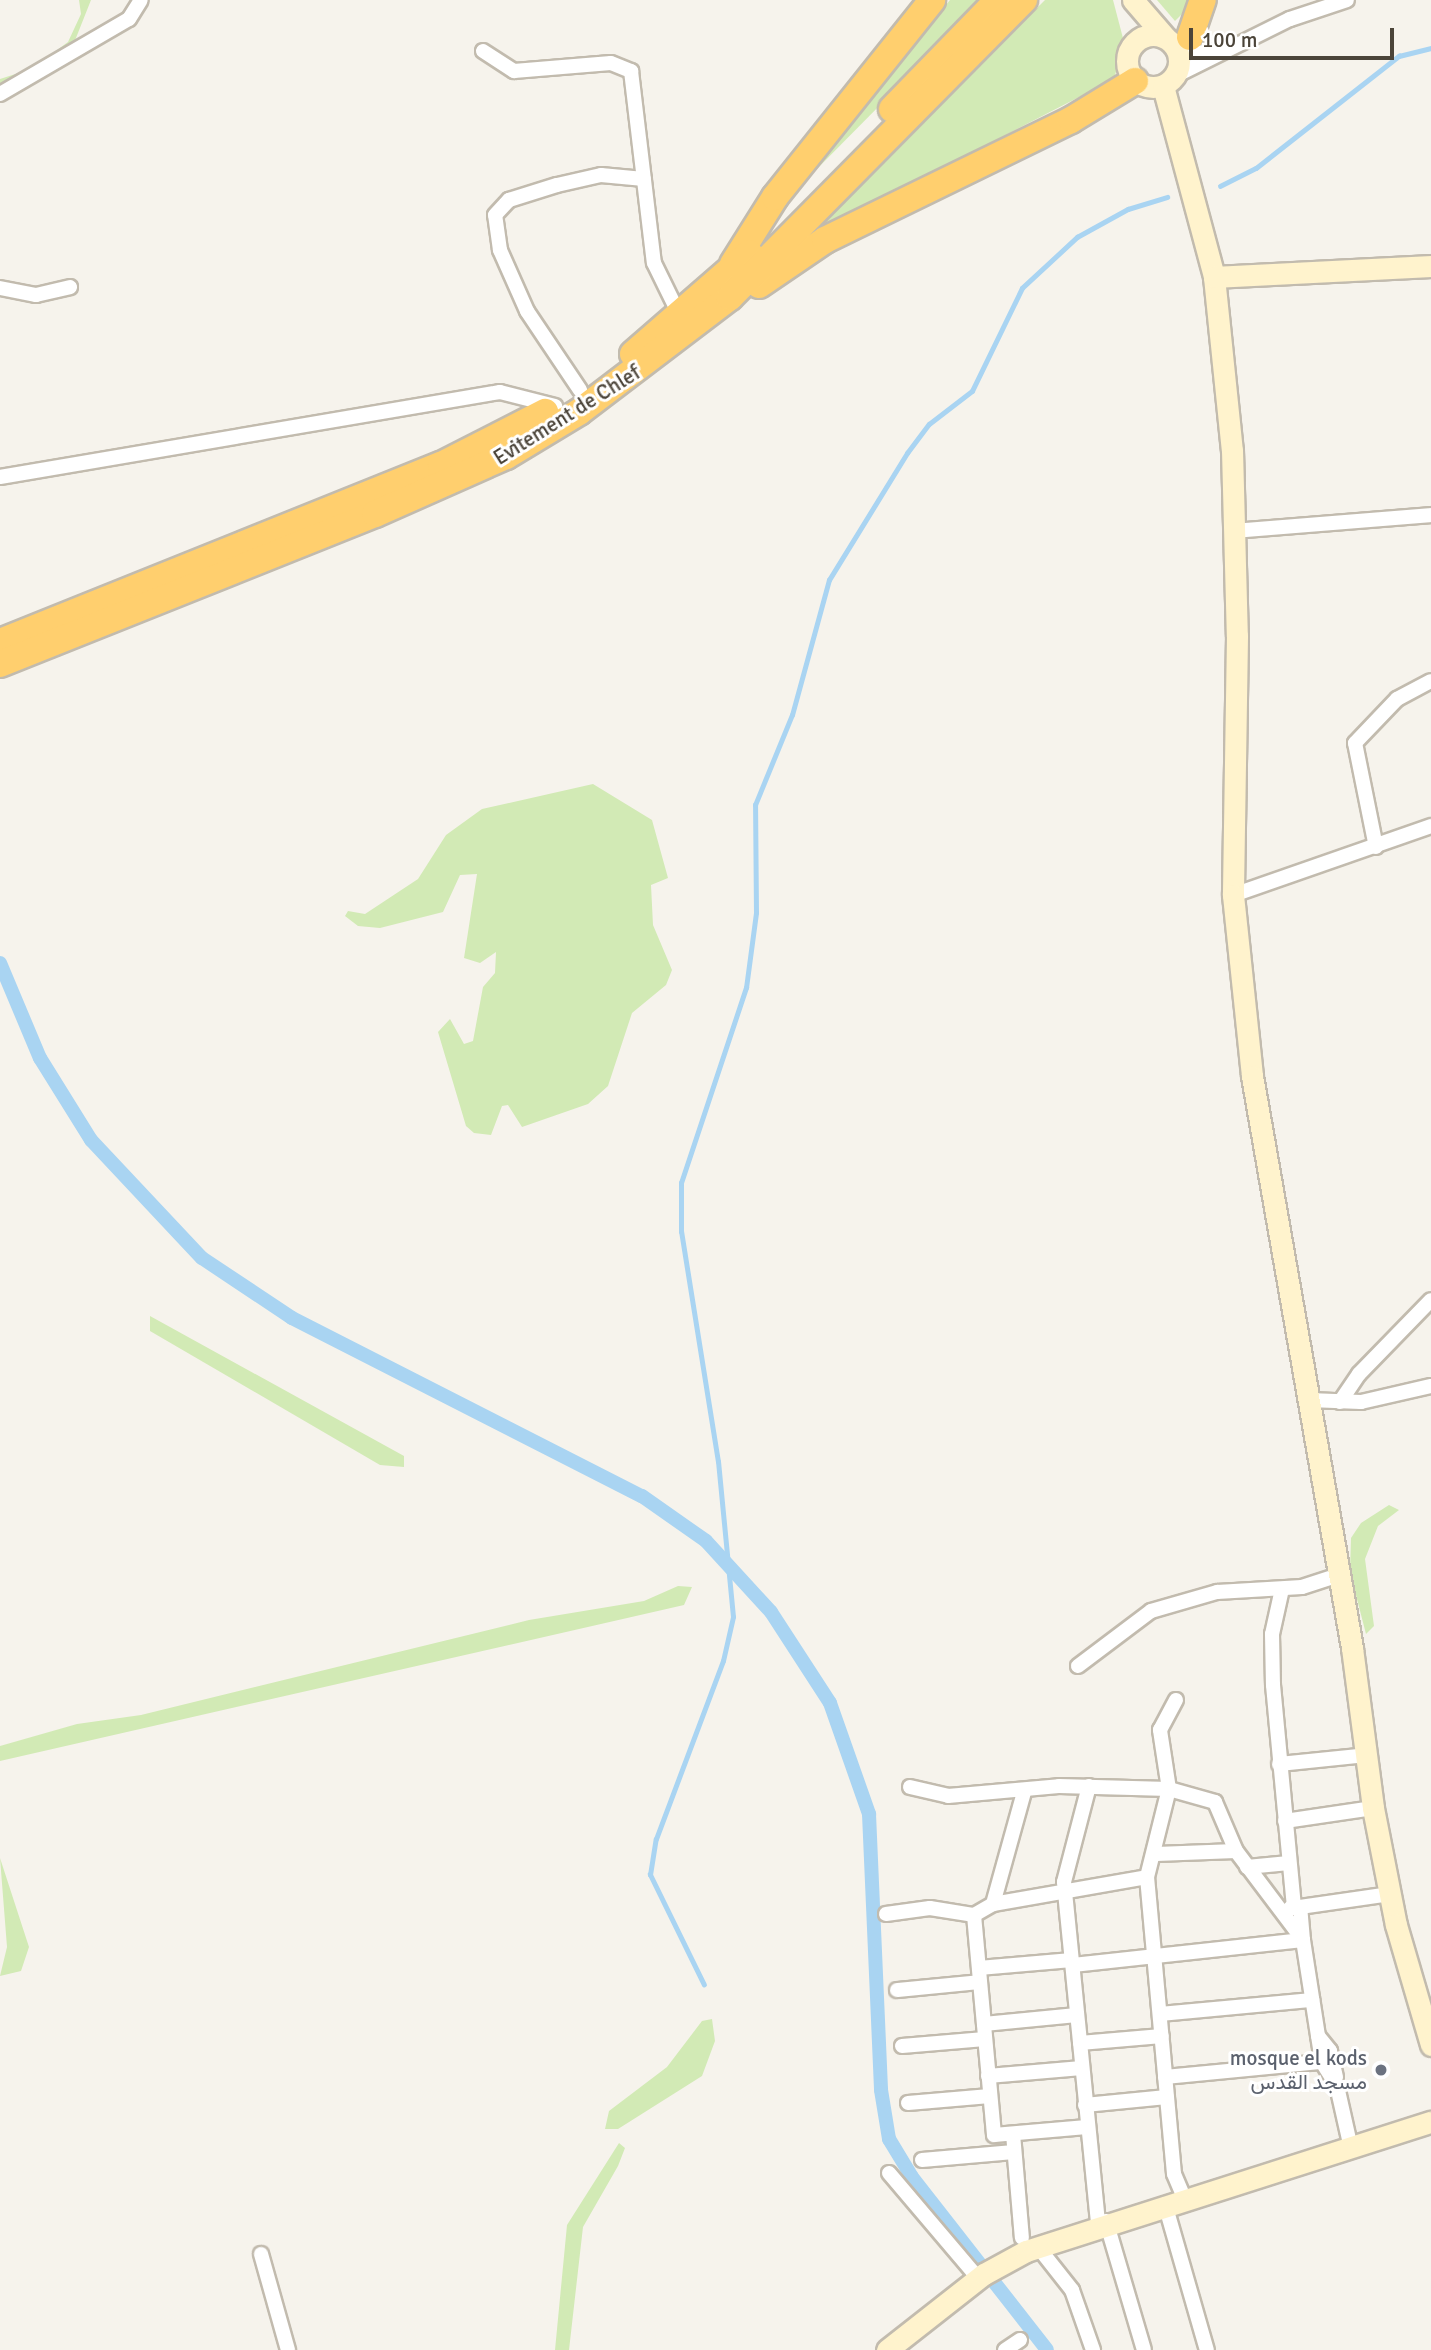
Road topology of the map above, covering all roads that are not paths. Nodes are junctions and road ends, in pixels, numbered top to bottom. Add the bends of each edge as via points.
1 (141, 0) edge
2 (932, 0) edge
3 (998, 0) edge
4 (1024, 0) edge
5 (1131, 0) edge
6 (1203, 0) edge
7 (1216, 0) edge
8 (1347, 0) edge
9 (1178, 44) junction
10 (1130, 48) junction
11 (1225, 50) junction
12 (483, 51) dead end
13 (1135, 80) junction
14 (1169, 81) junction
15 (0, 94) edge
16 (644, 179) junction
17 (1431, 266) edge
18 (725, 276) junction
19 (1214, 277) junction
20 (0, 288) edge
21 (70, 288) dead end
22 (687, 323) junction
23 (580, 390) junction
24 (555, 406) junction
25 (0, 477) edge
26 (1431, 515) edge
27 (1234, 531) junction
28 (0, 642) edge
29 (0, 664) edge
30 (1431, 681) edge
31 (1431, 826) edge
32 (1376, 847) junction
33 (1233, 895) junction
34 (1431, 1300) edge
35 (1431, 1386) edge
36 (1309, 1400) junction
37 (1340, 1402) junction
38 (1338, 1575) junction
39 (1282, 1590) junction
40 (1077, 1666) dead end
41 (1176, 1700) dead end
42 (1367, 1755) junction
43 (1279, 1764) junction
44 (910, 1787) dead end
45 (1089, 1787) junction
46 (1169, 1789) junction
47 (1024, 1793) junction
48 (1373, 1808) junction
49 (1285, 1821) junction
50 (1236, 1851) junction
51 (1156, 1854) junction
52 (1289, 1863) junction
53 (1247, 1867) junction
54 (1147, 1877) junction
55 (1390, 1894) junction
56 (1067, 1895) junction
57 (993, 1904) junction
58 (1291, 1908) junction
59 (886, 1914) dead end
60 (974, 1915) junction
61 (1303, 1940) junction
62 (1155, 1956) junction
63 (1073, 1962) junction
64 (979, 1975) junction
65 (897, 1990) dead end
66 (1312, 2000) junction
67 (1160, 2014) junction
68 (1077, 2015) junction
69 (984, 2031) junction
70 (1317, 2035) junction
71 (1162, 2036) junction
72 (1080, 2043) junction
73 (1431, 2045) edge
74 (902, 2046) dead end
75 (1322, 2062) junction
76 (1082, 2068) junction
77 (988, 2076) junction
78 (1165, 2077) junction
79 (1337, 2086) junction
80 (990, 2095) junction
81 (1167, 2098) junction
82 (908, 2103) dead end
83 (1086, 2105) junction
84 (1431, 2122) edge
85 (1087, 2127) junction
86 (1013, 2134) junction
87 (994, 2135) junction
88 (1351, 2148) junction
89 (1014, 2152) junction
90 (996, 2153) junction
91 (922, 2160) dead end
92 (889, 2173) dead end
93 (1174, 2201) junction
94 (1102, 2222) junction
95 (1030, 2242) junction
96 (261, 2254) dead end
97 (978, 2278) junction
98 (1020, 2340) dead end
99 (288, 2350) edge
100 (887, 2350) edge
101 (1004, 2350) edge
102 (1093, 2350) edge
103 (1144, 2350) edge
104 (1208, 2350) edge

1 - 15 street via 129,19
2 - 18 highway via 775,197
3 - 18 highway, Evitement de Chlef
4 - 22 highway, Evitement de Chlef
5 - 9 main road
5 - 10 main road
6 - 9 highway
7 - 9 street
8 - 11 street
9 - 10 main road via 1150,35
9 - 11 street
9 - 14 main road
10 - 13 main road via 1128,69
11 - 14 street
12 - 16 street via 514,71 626,67 633,79
13 - 14 main road
13 - 22 highway via 1071,120 825,240
14 - 19 main road
16 - 22 street via 654,264
16 - 23 street via 601,175 557,185 509,200 495,215 497,242 527,311
17 - 19 main road
18 - 22 highway, Evitement de Chlef
19 - 27 main road
20 - 21 street via 36,295
22 - 23 highway, Evitement de Chlef
22 - 29 highway, Evitement de Chlef via 506,456
23 - 24 highway, Evitement de Chlef
24 - 25 street via 500,392
24 - 28 highway, Evitement de Chlef via 441,465
26 - 27 street
27 - 33 main road
30 - 32 street via 1397,699 1355,743
31 - 32 street
32 - 33 street
33 - 36 main road via 1256,1107
34 - 37 street via 1359,1374
35 - 37 street
36 - 37 street
36 - 38 main road
38 - 39 street
38 - 42 main road
39 - 40 street via 1217,1592 1152,1611
39 - 43 street via 1272,1634
41 - 46 street via 1159,1739
42 - 43 street
42 - 48 main road
43 - 49 street
44 - 47 street via 948,1796
45 - 46 street
45 - 47 street
45 - 56 street via 1064,1882
46 - 50 street via 1215,1802
46 - 51 street
47 - 57 street
48 - 49 street
48 - 55 main road
49 - 52 street
50 - 51 street
50 - 53 street
51 - 54 street
52 - 53 street
52 - 58 street
53 - 58 street
54 - 56 street
54 - 62 street
55 - 58 street
55 - 73 main road
56 - 57 street
56 - 63 street
57 - 60 street
58 - 61 street
59 - 60 street via 930,1908
60 - 64 street
61 - 62 street
61 - 66 street
62 - 63 street
62 - 67 street
63 - 64 street
63 - 68 street
64 - 65 street
64 - 69 street
66 - 67 street
66 - 70 street
67 - 71 street
68 - 69 street
68 - 72 street
69 - 74 street
69 - 77 street
70 - 75 street
70 - 79 street via 1331,2050
71 - 72 street
71 - 78 street
72 - 76 street
75 - 78 street
75 - 79 street
76 - 77 street
76 - 83 street
77 - 80 street
78 - 81 street
79 - 88 street
80 - 82 street
80 - 87 street
81 - 83 street
81 - 93 street
83 - 85 street
84 - 88 main road
85 - 86 street
85 - 94 street
86 - 87 street
86 - 89 street
87 - 90 street
88 - 93 main road
89 - 90 street
89 - 95 street
90 - 91 street
92 - 97 street
93 - 94 main road
93 - 104 street
94 - 95 main road
94 - 103 street
95 - 97 main road
95 - 102 street via 1072,2290
96 - 99 street
97 - 100 main road
98 - 101 street

